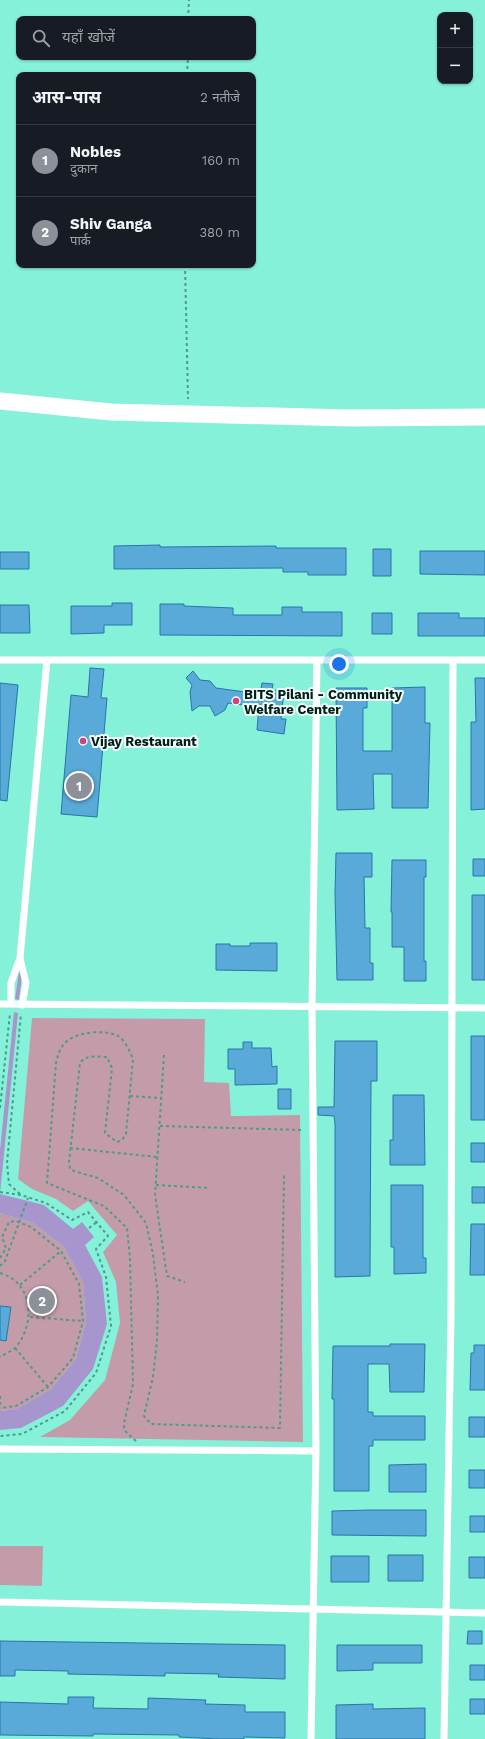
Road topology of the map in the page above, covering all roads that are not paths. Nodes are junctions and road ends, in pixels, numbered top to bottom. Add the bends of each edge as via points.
1 (0, 401) edge
2 (485, 417) edge
3 (0, 660) edge
4 (48, 660) junction
5 (316, 660) junction
6 (453, 660) junction
7 (485, 660) edge
8 (20, 958) junction
9 (0, 1004) edge
10 (11, 1004) junction
11 (22, 1005) junction
12 (312, 1007) junction
13 (452, 1008) junction
14 (485, 1008) edge
15 (0, 1449) edge
16 (316, 1451) junction
17 (0, 1602) edge
18 (313, 1608) junction
19 (446, 1612) junction
20 (485, 1612) edge
21 (311, 1739) edge
22 (444, 1739) edge

1 - 2 street via 111,412 350,418
3 - 4 lane
4 - 5 lane
4 - 8 lane
5 - 6 lane
5 - 12 lane
6 - 7 lane
6 - 13 lane
8 - 10 lane via 11,983
8 - 11 lane via 26,983
9 - 10 lane
10 - 11 lane
11 - 12 lane
12 - 13 lane
12 - 16 lane
13 - 14 lane
13 - 19 lane via 451,1317
15 - 16 lane
16 - 18 lane
17 - 18 lane
18 - 19 lane
18 - 21 lane
19 - 20 lane
19 - 22 lane

